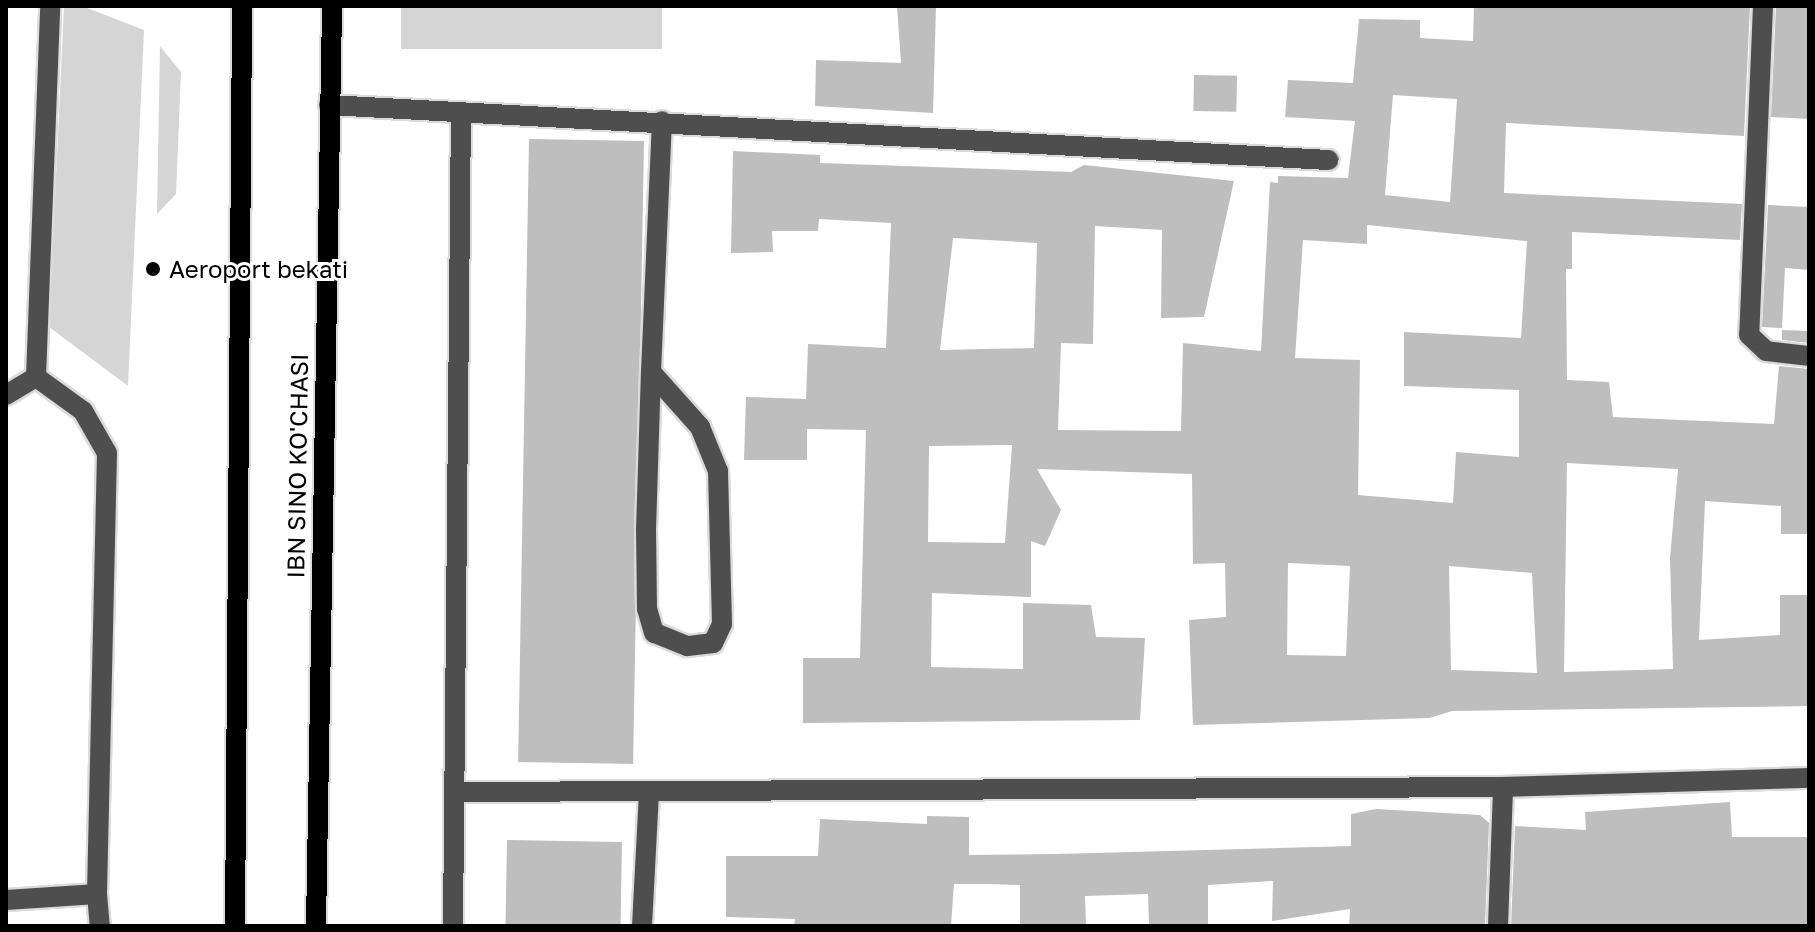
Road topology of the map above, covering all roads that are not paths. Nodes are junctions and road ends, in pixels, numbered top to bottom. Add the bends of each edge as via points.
1 (50, 6) edge
2 (242, 6) edge
3 (332, 6) edge
4 (1763, 6) edge
5 (329, 105) junction
6 (461, 112) junction
7 (662, 121) junction
8 (1328, 160) dead end
9 (1809, 356) edge
10 (651, 372) junction
11 (36, 377) junction
12 (6, 395) edge
13 (1809, 778) edge
14 (1503, 787) junction
15 (455, 792) junction
16 (649, 793) junction
17 (97, 894) junction
18 (6, 900) edge
19 (100, 926) edge
20 (235, 926) edge
21 (316, 926) edge
22 (453, 926) edge
23 (642, 926) edge
24 (1498, 926) edge

1 - 11 street
2 - 20 main road
3 - 5 main road, IBN SINO KO'CHASI
4 - 9 street via 1749,335 1766,351
5 - 6 street
5 - 21 main road, IBN SINO KO'CHASI
6 - 7 street
6 - 15 street
7 - 8 street
7 - 10 street
10 - 10 street via 691,414 718,471 722,624 713,643 687,646 654,633 647,609
11 - 12 street
11 - 17 street via 83,411 107,453
13 - 14 street
14 - 16 street
14 - 24 street
15 - 16 street
15 - 22 street
16 - 23 street
17 - 18 street
17 - 19 street

